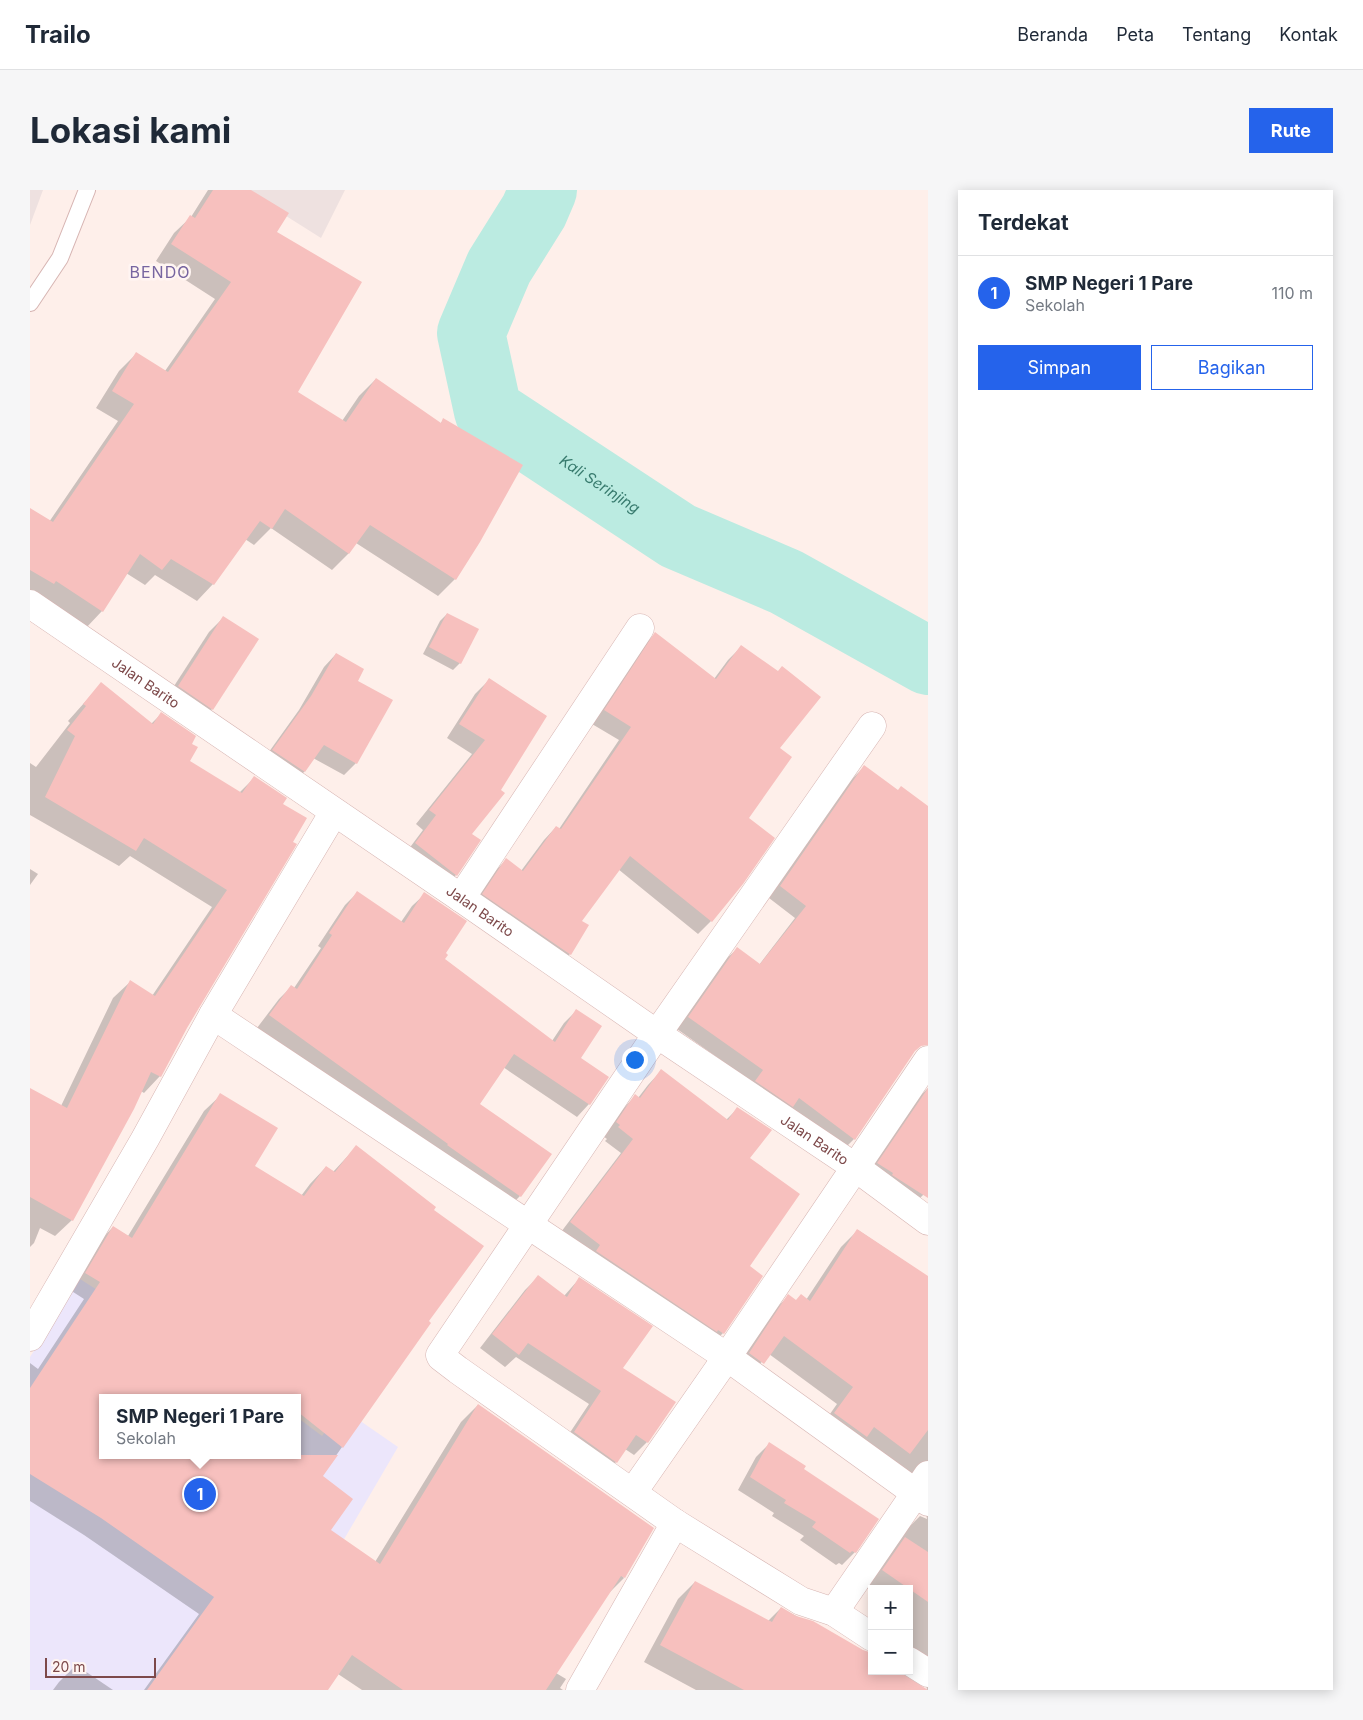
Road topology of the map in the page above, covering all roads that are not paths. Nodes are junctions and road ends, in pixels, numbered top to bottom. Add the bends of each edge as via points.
1 (87, 190) edge
2 (30, 303) edge
3 (30, 604) edge
4 (640, 628) dead end
5 (872, 726) dead end
6 (334, 812) junction
7 (461, 898) junction
8 (213, 1015) junction
9 (657, 1034) junction
10 (928, 1060) edge
11 (855, 1167) junction
12 (928, 1221) edge
13 (528, 1224) junction
14 (30, 1337) edge
15 (727, 1357) junction
16 (924, 1490) edge
17 (633, 1492) junction
18 (675, 1523) junction
19 (834, 1612) junction
20 (868, 1634) edge
21 (913, 1664) edge
22 (928, 1673) edge
23 (580, 1690) edge

1 - 2 lane via 60,258
3 - 6 street, Jalan Barito
4 - 7 street
5 - 9 street
6 - 7 street, Jalan Barito
6 - 8 street
7 - 9 street, Jalan Barito
8 - 13 street
8 - 14 street
9 - 11 street, Jalan Barito
9 - 13 street
10 - 11 street
11 - 12 street, Jalan Barito
11 - 15 street
13 - 15 street
13 - 17 street via 440,1352 440,1357
15 - 16 street
15 - 17 street
16 - 19 street
17 - 18 street
18 - 19 street via 800,1601
18 - 23 street
19 - 20 street
21 - 22 street

